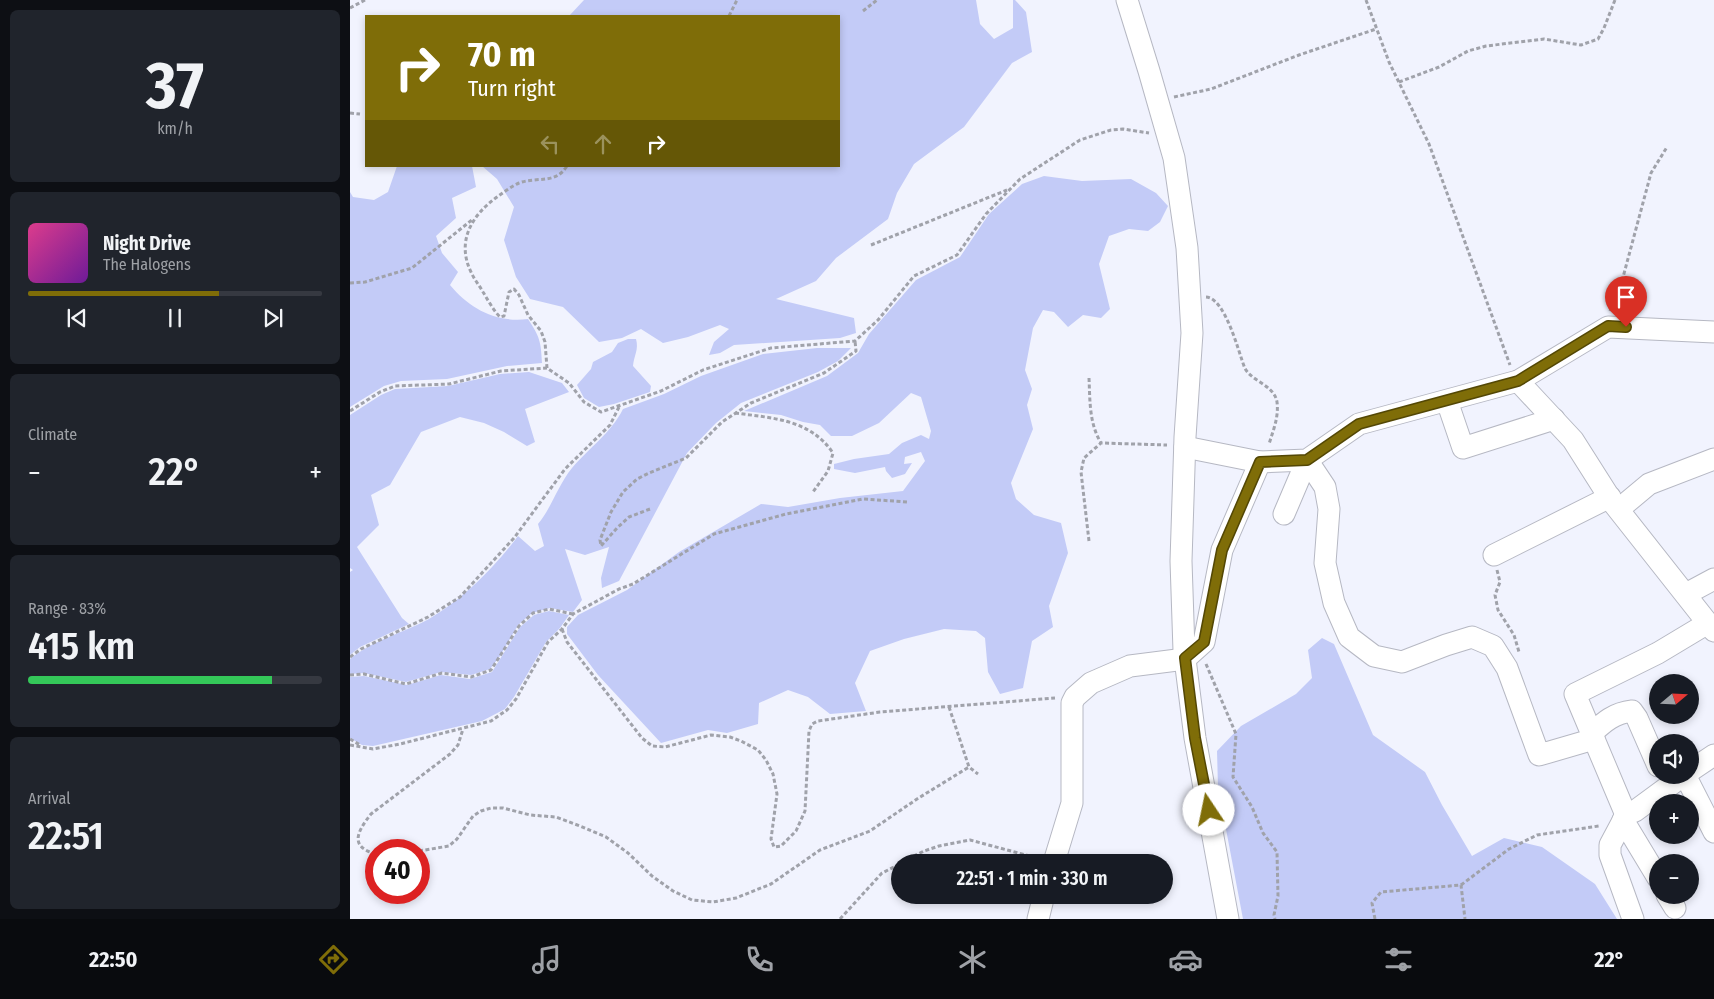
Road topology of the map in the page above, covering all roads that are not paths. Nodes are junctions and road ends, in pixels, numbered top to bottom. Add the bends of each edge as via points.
1 (1127, 0) edge
2 (1714, 332) edge
3 (1518, 381) junction
4 (1447, 401) junction
5 (1554, 419) junction
6 (1185, 447) junction
7 (1714, 459) edge
8 (1307, 460) junction
9 (1262, 462) junction
10 (1614, 503) junction
11 (1284, 514) dead end
12 (1494, 555) road end
13 (1714, 579) edge
14 (1686, 594) junction
15 (1711, 627) edge
16 (1191, 653) junction
17 (1593, 736) junction
18 (1649, 745) edge
19 (1714, 755) edge
20 (1699, 765) edge
21 (1668, 784) edge
22 (1679, 784) edge
23 (1624, 819) junction
24 (1714, 832) edge
25 (1056, 854) edge
26 (1649, 862) edge
27 (1042, 904) edge
28 (1038, 919) edge
29 (1228, 919) edge
30 (1633, 919) edge

1 - 6 street via 1174,158 1187,248 1192,333
2 - 3 street via 1608,326
3 - 4 street
3 - 5 street
4 - 5 street via 1463,448
4 - 8 street via 1359,424
5 - 10 street via 1573,440
6 - 9 street
6 - 16 street via 1181,561
7 - 10 street via 1649,484
8 - 9 street
8 - 11 street
8 - 17 street via 1325,487 1329,510 1325,563 1334,603 1350,637 1374,656 1402,662 1472,637 1493,646 1508,670 1539,755
9 - 16 street via 1222,550 1204,642
10 - 12 street
10 - 14 street
13 - 14 street
14 - 15 street
15 - 17 street via 1574,694
16 - 25 street via 1130,666 1091,683 1073,701 1072,803
16 - 29 street via 1195,738
17 - 18 street via 1609,718 1632,711
17 - 23 street
19 - 20 street
21 - 23 street
22 - 24 street
23 - 26 street
23 - 30 street via 1610,845 1610,856
27 - 28 street

